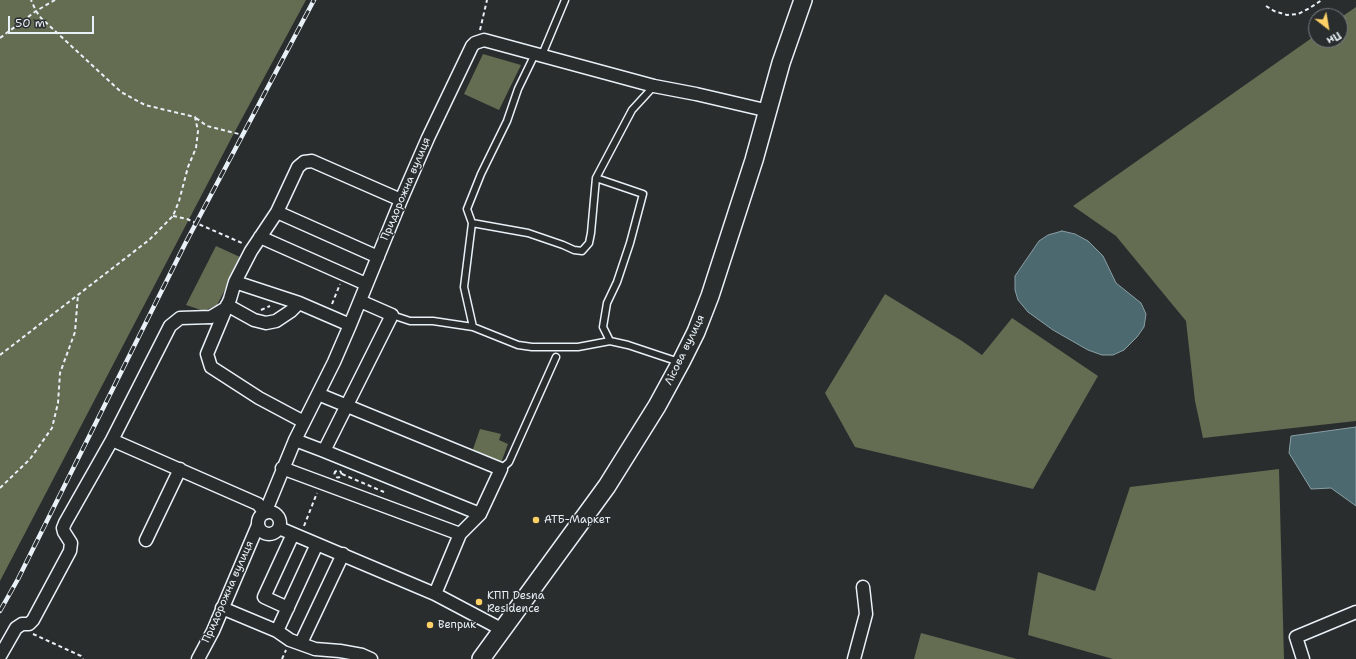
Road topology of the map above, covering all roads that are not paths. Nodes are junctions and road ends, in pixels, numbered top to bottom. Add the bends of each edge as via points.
1 (565, 0) edge
2 (803, 0) edge
3 (538, 54) junction
4 (654, 86) junction
5 (769, 111) junction
6 (596, 178) junction
7 (401, 200) junction
8 (277, 212) junction
9 (472, 223) junction
10 (260, 237) junction
11 (378, 257) junction
12 (235, 282) junction
13 (366, 284) junction
14 (360, 301) junction
15 (299, 303) junction
16 (227, 306) junction
17 (398, 317) dead end
18 (350, 325) junction
19 (473, 328) junction
20 (610, 341) junction
21 (556, 357) dead end
22 (681, 362) junction
23 (318, 394) junction
24 (347, 406) junction
25 (304, 422) junction
26 (112, 440) junction
27 (295, 440) junction
28 (324, 451) junction
29 (282, 468) junction
30 (501, 468) junction
31 (180, 469) junction
32 (265, 513) junction
33 (480, 514) junction
34 (258, 525) junction
35 (279, 528) junction
36 (460, 534) junction
37 (297, 535) junction
38 (146, 540) dead end
39 (318, 544) junction
40 (343, 554) junction
41 (863, 587) dead end
42 (434, 594) junction
43 (222, 608) junction
44 (288, 608) junction
45 (1356, 612) edge
46 (504, 630) junction
47 (277, 631) junction
48 (301, 643) junction
49 (0, 656) edge
50 (198, 659) edge
51 (371, 659) edge
52 (481, 659) edge
53 (854, 659) edge
54 (1303, 659) edge

1 - 3 lane
2 - 5 main road, Лісова вулиця via 781,63
3 - 4 street
3 - 7 street, Придорожна вулиця via 484,40 472,46
3 - 9 lane via 518,89 507,121 467,209
4 - 5 street
4 - 6 lane via 632,110
5 - 22 main road, Лісова вулиця via 710,296
6 - 9 lane via 589,244 582,251 528,233
6 - 20 lane via 643,194 624,263 607,303 603,327
7 - 8 street via 312,161 304,162 298,167
7 - 11 street, Придорожна вулиця
8 - 10 street
8 - 11 street
9 - 19 lane via 464,287
10 - 12 street
10 - 13 street
11 - 13 street, Придорожна вулиця
12 - 15 street
12 - 16 street
13 - 14 street, Придорожна вулиця
14 - 18 street, Придорожна вулиця
14 - 24 street via 392,314
15 - 16 street via 276,321 266,323 254,320
15 - 18 street
16 - 25 street via 207,354 210,367 259,398
16 - 26 street via 211,317 180,318 170,326
17 - 19 lane via 410,321 433,321
18 - 23 street, Придорожна вулиця
19 - 20 lane via 532,347 578,347
20 - 22 lane
21 - 30 lane via 509,462
22 - 46 main road, Лісова вулиця via 658,406 607,486
23 - 24 street
23 - 25 street, Придорожна вулиця
24 - 28 street
24 - 30 street
25 - 27 street, Придорожна вулиця
26 - 31 street
26 - 49 street via 63,528 71,543 70,551 33,620 16,628
27 - 28 street
27 - 29 street, Придорожна вулиця
28 - 33 street
29 - 32 street, Придорожна вулиця
29 - 36 street
30 - 33 street
31 - 32 street via 258,504
31 - 38 street
32 - 34 street
32 - 35 street via 272,513 278,517
33 - 36 street
34 - 35 street via 268,534 275,533
34 - 43 street, Придорожна вулиця
35 - 37 street
36 - 42 street
37 - 39 street
37 - 44 street via 264,597
39 - 40 street
39 - 44 street
40 - 42 street
40 - 48 street
41 - 53 street via 866,614
42 - 46 street
43 - 47 street
43 - 50 street, Придорожна вулиця
44 - 47 street
45 - 54 street via 1296,637
46 - 52 main road, Лісова вулиця
47 - 48 street via 290,640
48 - 51 street via 315,649 340,651

